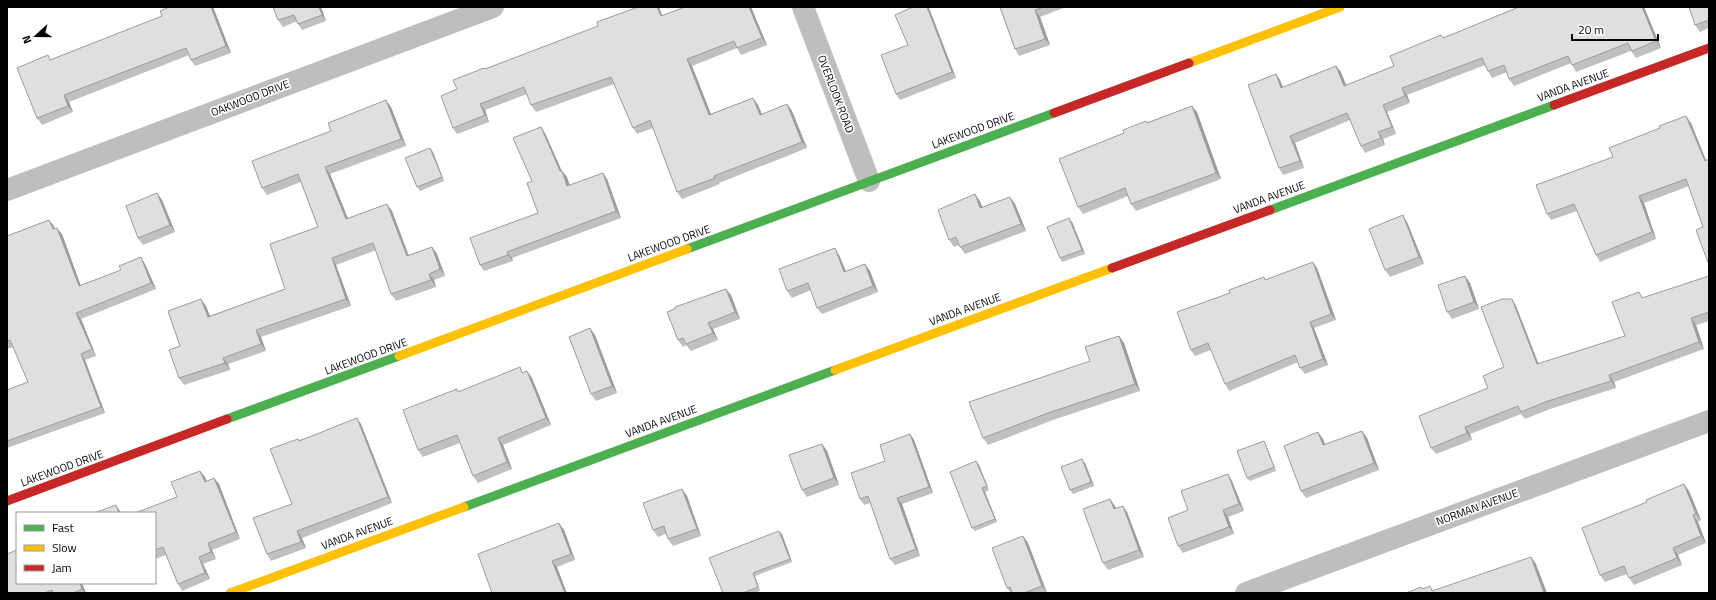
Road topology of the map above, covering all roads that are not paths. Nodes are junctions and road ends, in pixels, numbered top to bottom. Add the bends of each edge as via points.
1 (494, 7) edge
2 (804, 7) edge
3 (1340, 7) edge
4 (1709, 48) edge
5 (869, 181) junction
6 (7, 190) edge
7 (1709, 422) edge
8 (7, 501) edge
9 (230, 593) edge
10 (1246, 593) edge

1 - 6 street, OAKWOOD DRIVE
2 - 5 street, OVERLOOK ROAD
3 - 5 street, LAKEWOOD DRIVE
4 - 9 street, VANDA AVENUE
5 - 8 street, LAKEWOOD DRIVE
7 - 10 street, NORMAN AVENUE

